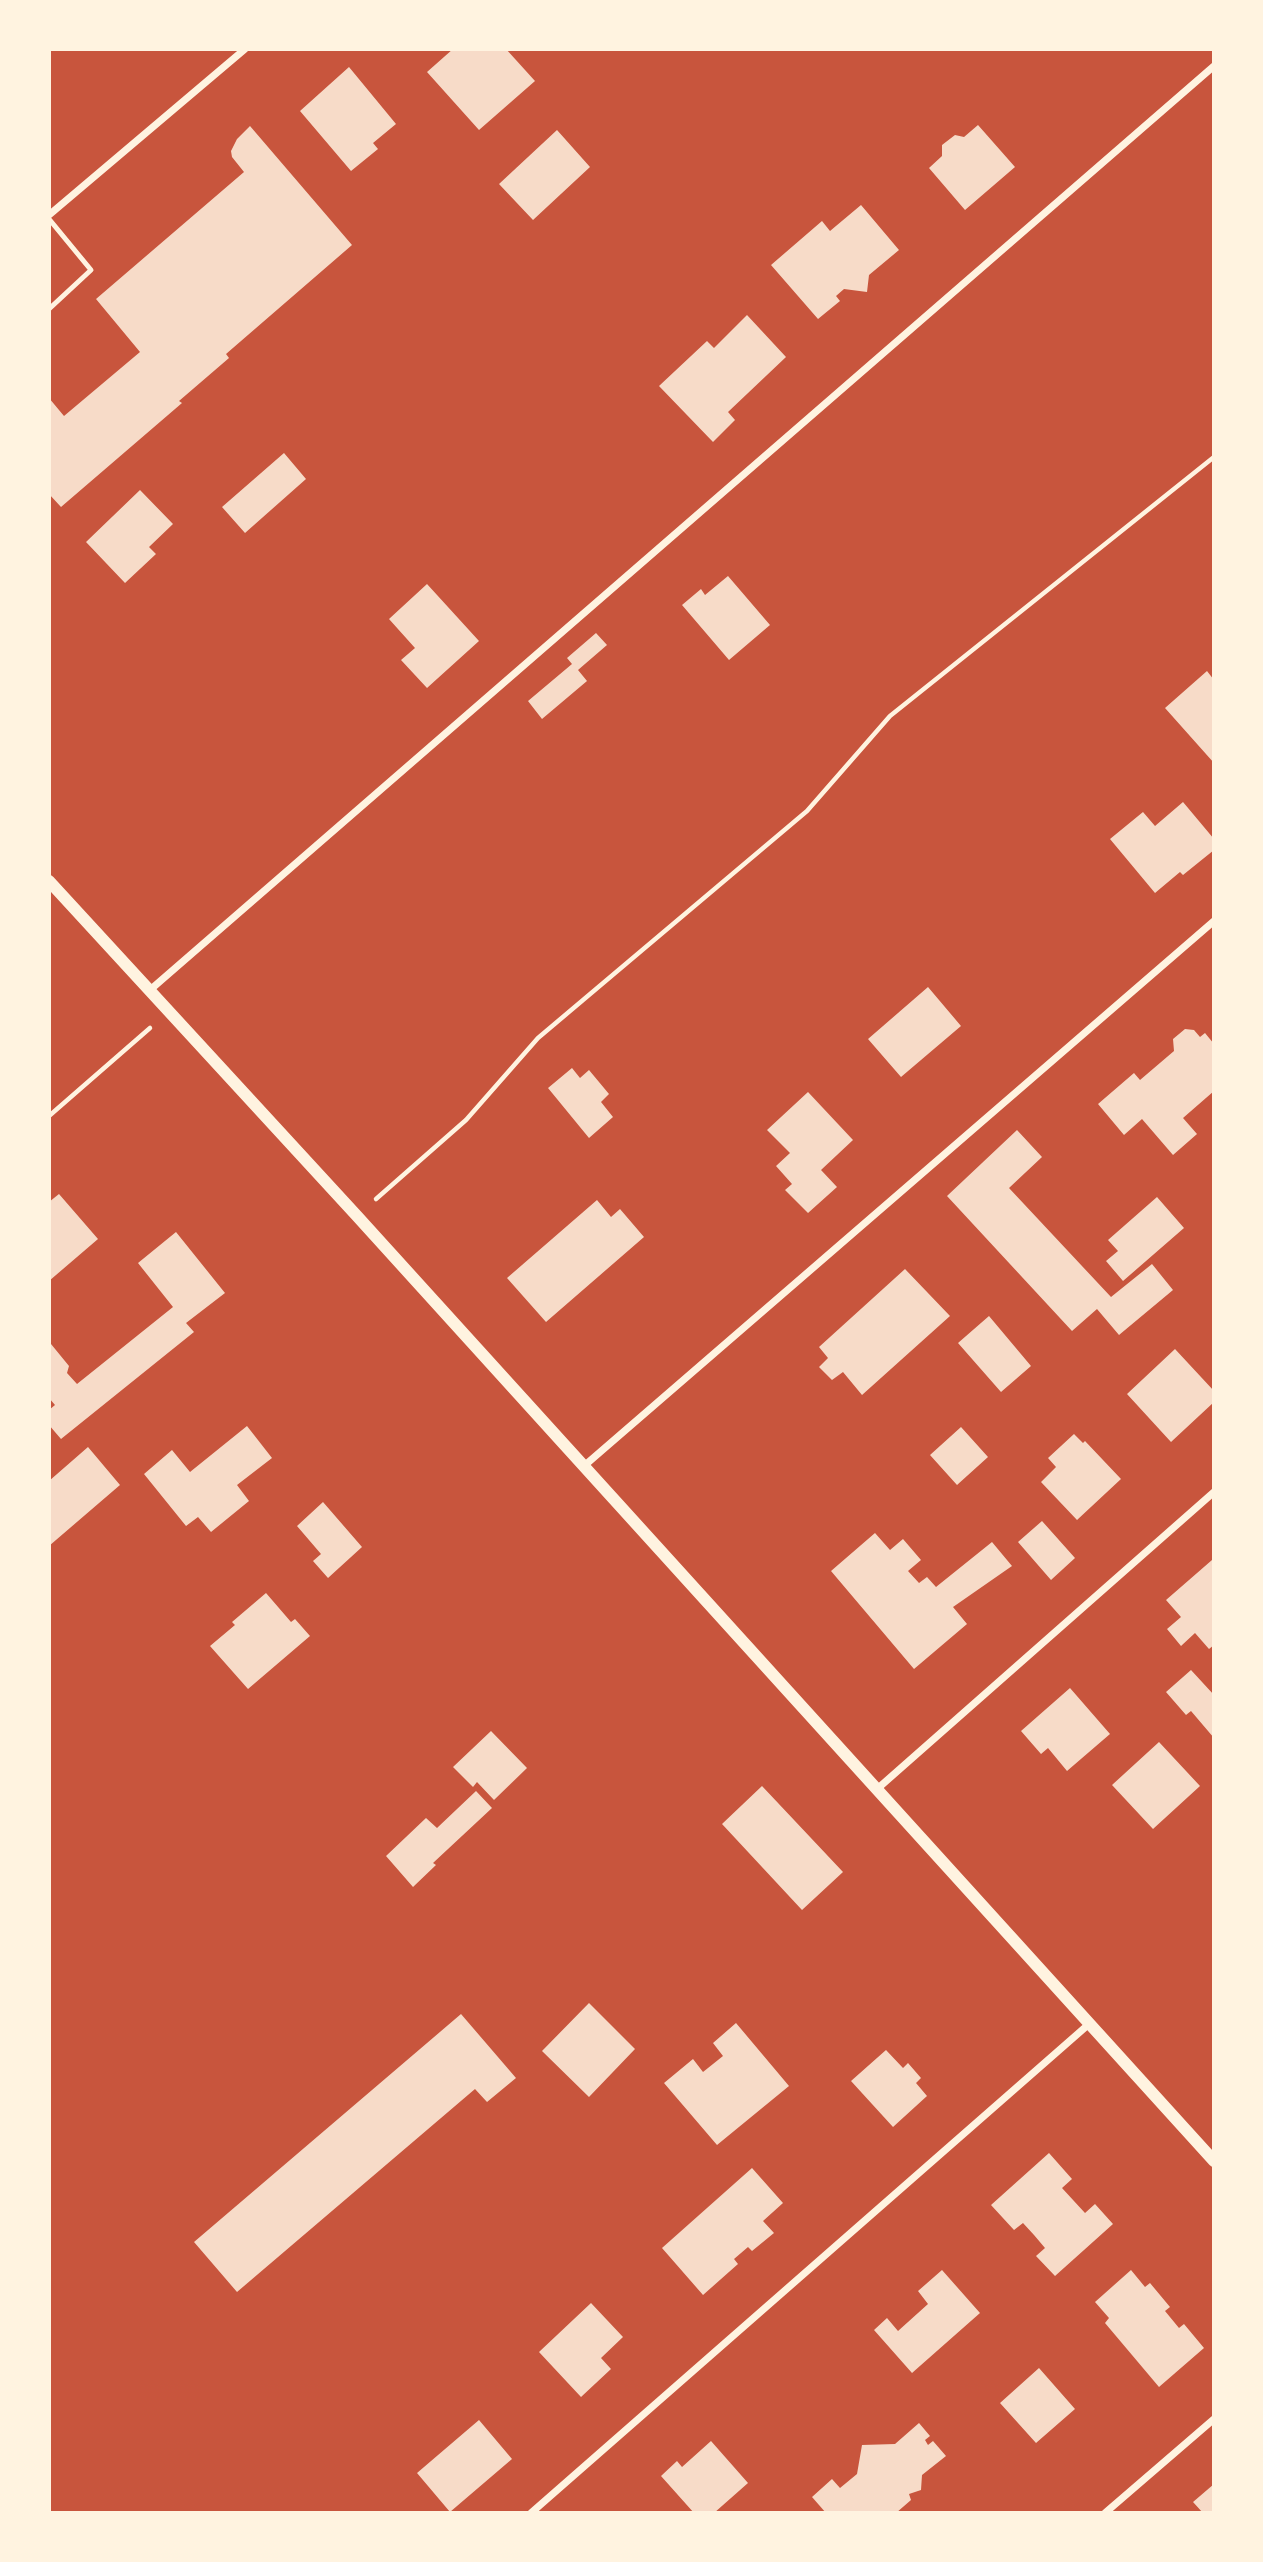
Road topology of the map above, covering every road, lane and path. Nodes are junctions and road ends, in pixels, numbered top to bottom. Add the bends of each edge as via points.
1 (245, 49) edge
2 (1214, 66) edge
3 (49, 217) edge
4 (49, 309) edge
5 (1214, 457) edge
6 (51, 888) edge
7 (1214, 921) edge
8 (150, 990) junction
9 (169, 1012) junction
10 (49, 1116) edge
11 (357, 1216) junction
12 (584, 1466) junction
13 (1214, 1492) edge
14 (876, 1790) junction
15 (1089, 2024) junction
16 (1214, 2161) edge
17 (1214, 2419) edge
18 (531, 2513) edge
19 (1105, 2513) edge

1 - 3 street
2 - 8 street
3 - 4 lane via 91,270
5 - 11 path via 890,716 807,811 538,1038 466,1121
6 - 8 street
7 - 12 street
8 - 9 street
9 - 10 path
9 - 11 street
11 - 12 street
12 - 14 street
13 - 14 street
14 - 15 street
15 - 16 street
15 - 18 street
17 - 19 street

